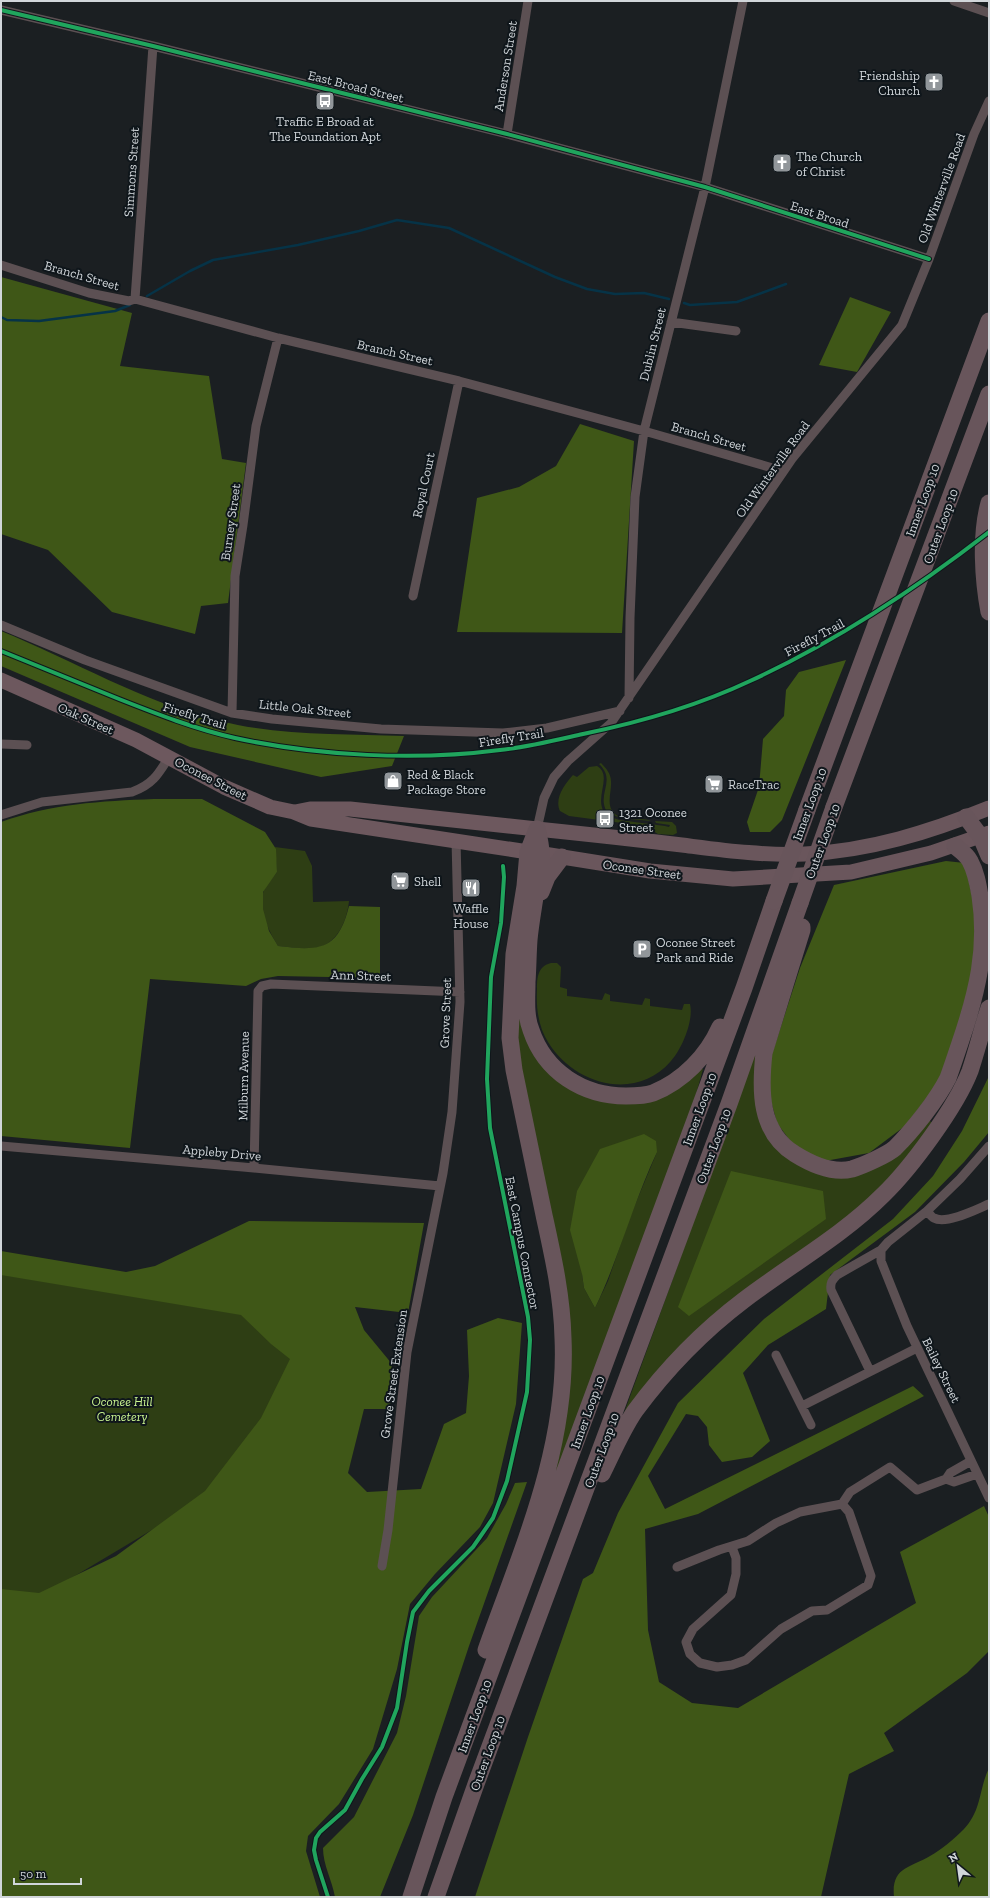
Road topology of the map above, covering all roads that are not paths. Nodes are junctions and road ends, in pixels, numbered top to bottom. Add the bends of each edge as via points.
1 (528, 1) edge
2 (743, 1) edge
3 (954, 1) edge
4 (1, 10) edge
5 (989, 13) edge
6 (153, 46) junction
7 (989, 101) edge
8 (508, 134) junction
9 (705, 187) junction
10 (929, 259) junction
11 (1, 265) edge
12 (135, 300) junction
13 (989, 321) edge
14 (671, 322) junction
15 (736, 332) dead end
16 (278, 338) junction
17 (459, 381) junction
18 (989, 394) edge
19 (644, 431) junction
20 (783, 471) junction
21 (989, 503) edge
22 (413, 596) dead end
23 (989, 612) edge
24 (1, 625) edge
25 (1, 680) edge
26 (629, 698) junction
27 (620, 711) junction
28 (232, 713) junction
29 (1, 744) edge
30 (27, 745) dead end
31 (169, 757) junction
32 (989, 808) edge
33 (294, 812) junction
34 (1, 815) edge
35 (966, 817) junction
36 (537, 829) junction
37 (985, 835) edge
38 (456, 840) junction
39 (955, 846) junction
40 (534, 853) junction
41 (989, 856) edge
42 (562, 857) junction
43 (800, 903) junction
44 (534, 905) junction
45 (262, 986) joint
46 (744, 988) junction
47 (460, 992) junction
48 (989, 1008) edge
49 (1, 1146) edge
50 (989, 1146) edge
51 (254, 1168) junction
52 (440, 1186) junction
53 (989, 1204) edge
54 (927, 1211) junction
55 (881, 1250) junction
56 (917, 1348) junction
57 (776, 1355) dead end
58 (870, 1372) junction
59 (802, 1406) junction
60 (811, 1425) dead end
61 (971, 1461) junction
62 (977, 1474) junction
63 (946, 1478) junction
64 (989, 1498) edge
65 (842, 1504) junction
66 (574, 1523) junction
67 (732, 1547) junction
68 (382, 1566) dead end
69 (677, 1567) dead end
70 (474, 1716) junction
71 (411, 1897) edge
72 (436, 1897) edge

1 - 8 street, Anderson Street
2 - 9 street, Dublin Street
3 - 5 street
4 - 6 street, East Broad Street
6 - 8 street, East Broad Street
6 - 12 street, Simmons Street
7 - 10 street, Old Winterville Road via 974,134
8 - 9 street, East Broad Street
9 - 10 street, East Broad
9 - 14 street, Dublin Street
10 - 20 street, Old Winterville Road via 902,325
11 - 12 street, Branch Street via 89,293 129,302
12 - 16 street, Branch Street
13 - 46 highway, Inner Loop 10, bridge via 807,810
14 - 15 street
14 - 19 street, Dublin Street
16 - 17 street, Branch Street
16 - 28 street, Burney Street via 256,426 235,576
17 - 19 street, Branch Street
17 - 22 street, Royal Court
18 - 43 highway, Outer Loop 10, bridge
19 - 20 street, Branch Street
19 - 26 street, Dublin Street via 635,497
20 - 26 street, Old Winterville Road
21 - 23 highway via 984,556
24 - 28 street, Little Oak Street via 85,660
25 - 31 main road, Oak Street
26 - 27 street, Old Winterville Road
27 - 28 street, Little Oak Street via 546,728 503,733 381,729
27 - 36 street, Old Winterville Road via 605,729 568,761 554,777 544,798
29 - 30 street
31 - 33 main road, Oconee Street via 231,790 270,806
31 - 34 street, Oconee Street via 158,776 145,787 132,792 42,802
32 - 35 highway, Oconee Street
33 - 36 main road, Oconee Street via 310,809 350,809
33 - 38 main road, Oconee Street via 311,819
35 - 36 highway, Oconee Street via 915,835 863,848 805,854 728,851
35 - 37 highway
36 - 40 highway
37 - 39 highway, Oconee Street
37 - 41 highway
38 - 40 main road, Oconee Street
38 - 47 street, Grove Street
39 - 42 highway, Oconee Street via 851,872 733,879 650,871
39 - 43 highway via 969,860 977,877 984,932 978,982 967,1024 948,1078 930,1106 894,1149 851,1169 831,1169 812,1164 789,1150 772,1131 764,1112 764,1053 802,930
40 - 42 highway, Oconee Street
40 - 44 highway
40 - 70 highway via 524,886 514,954 510,1038 514,1070 559,1284 563,1338 562,1377 549,1466 479,1672
42 - 44 highway via 547,877
43 - 66 highway, Outer Loop 10
44 - 46 highway via 529,939 527,987 527,1015 531,1031 547,1060 560,1073 574,1084 592,1092 632,1096 652,1093 673,1083 701,1059 714,1040 728,1008
45 - 47 street, Ann Street via 271,984
45 - 51 street, Milburn Avenue via 258,991
46 - 70 highway, Inner Loop 10
47 - 52 street, Grove Street via 452,1112
48 - 66 highway via 969,1072 949,1111 906,1170 863,1214 744,1300 680,1356 635,1412 586,1507
49 - 51 street, Appleby Drive
50 - 54 street
51 - 52 street, Appleby Drive
52 - 68 street, Grove Street Extension via 407,1352
53 - 54 street via 943,1220 933,1218
54 - 55 street
55 - 56 street, Bailey Street via 881,1261
55 - 58 street via 836,1275 830,1284
56 - 58 street
56 - 61 street, Bailey Street
57 - 59 street
58 - 59 street
59 - 60 street
61 - 62 street, Bailey Street
61 - 63 street
62 - 63 street via 954,1482
62 - 64 street, Bailey Street
63 - 65 street via 917,1490 890,1467 850,1492
65 - 67 street via 800,1512
65 - 67 street via 849,1512 871,1576 868,1584 827,1610 812,1611 781,1629 746,1660 732,1666 717,1667 700,1663 690,1654 686,1642 693,1629 731,1595 736,1574 736,1558
66 - 72 highway, Outer Loop 10
67 - 69 street
70 - 71 highway, Inner Loop 10

